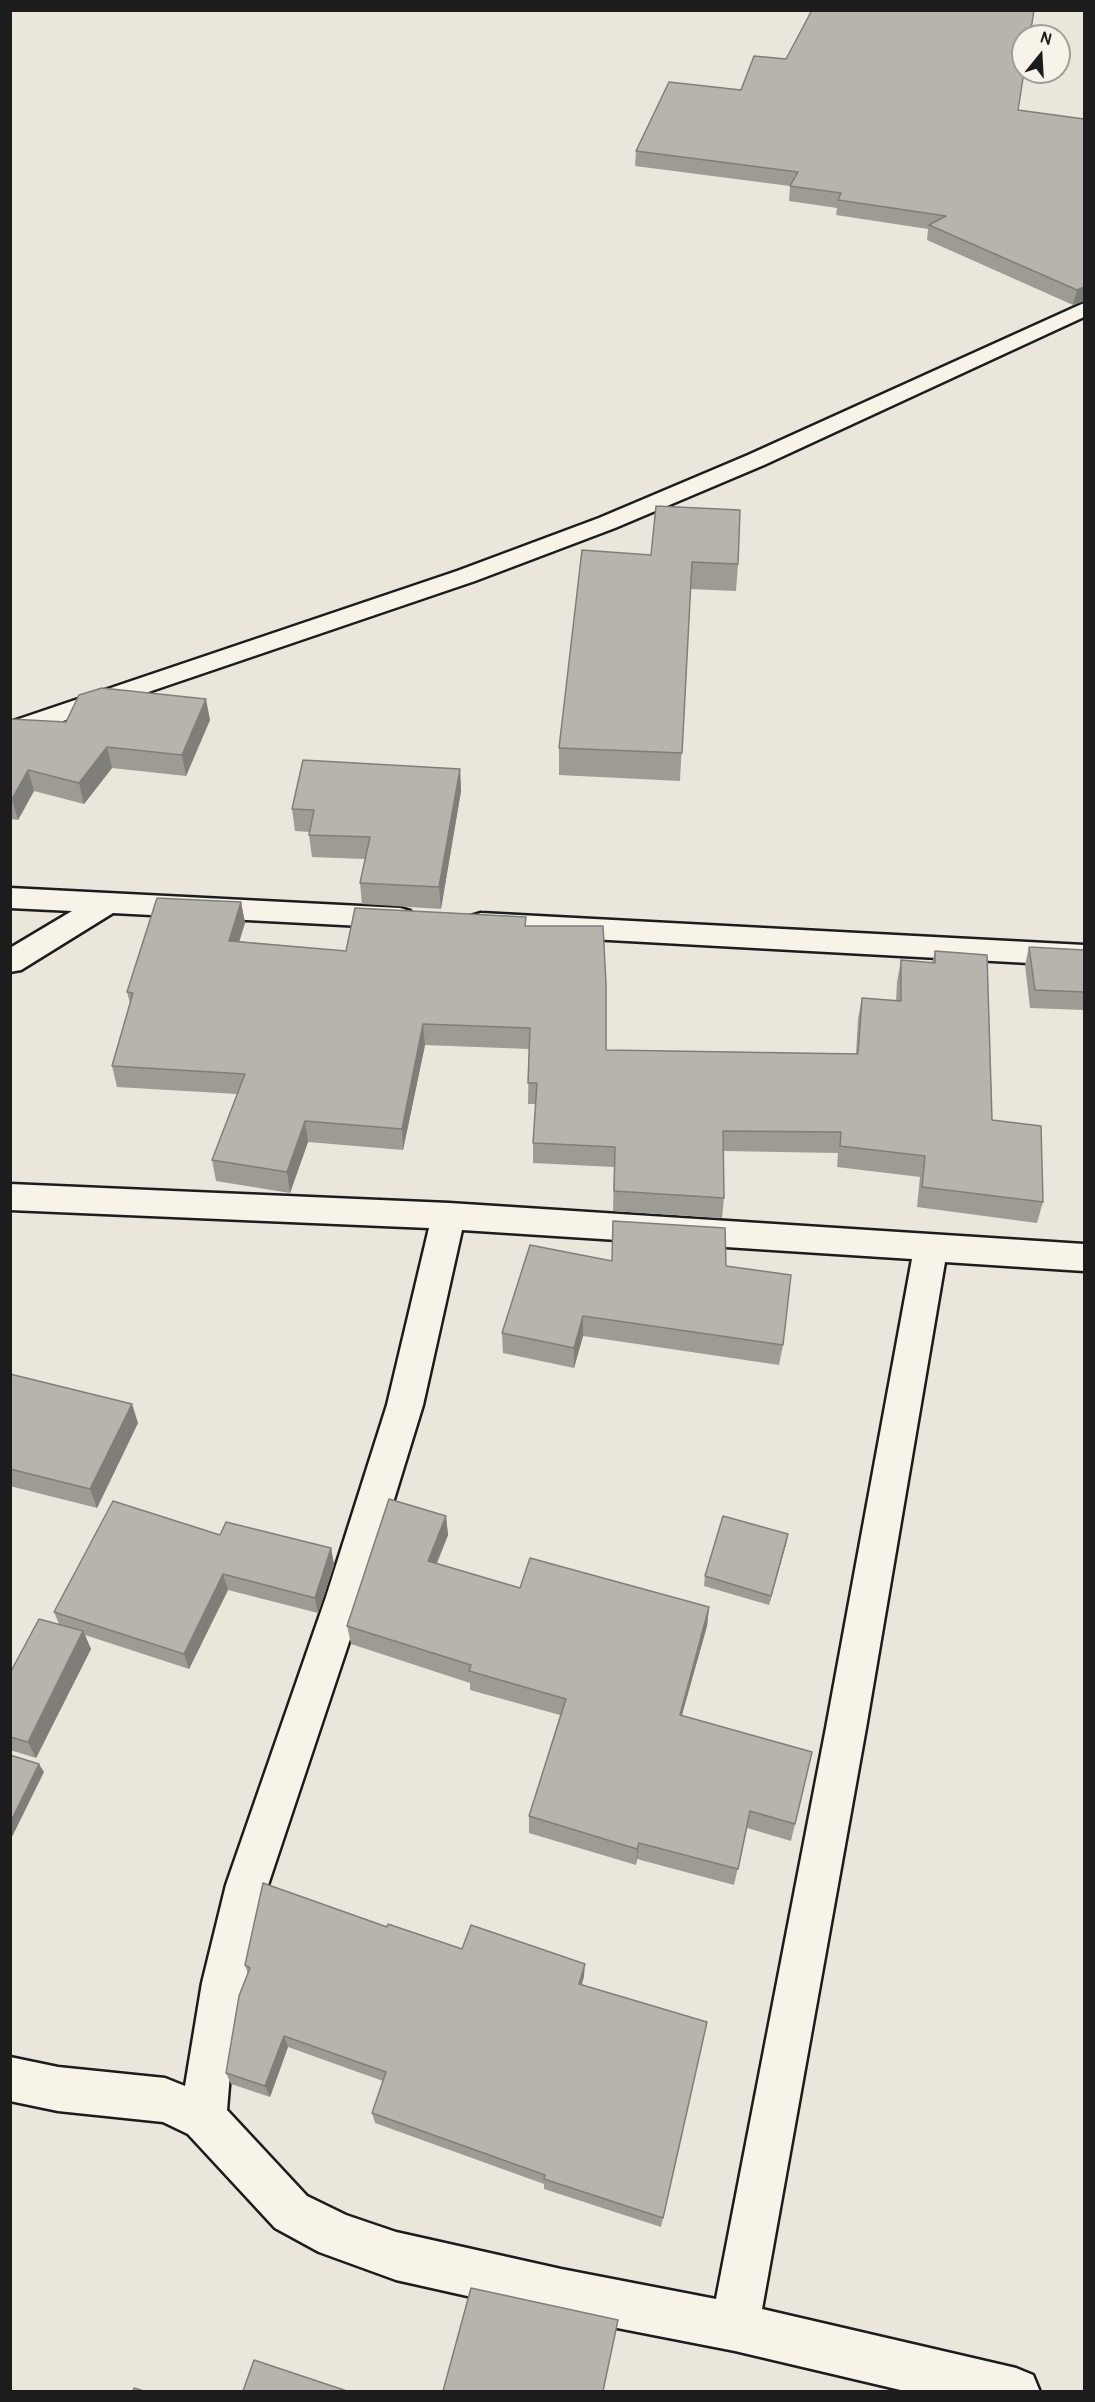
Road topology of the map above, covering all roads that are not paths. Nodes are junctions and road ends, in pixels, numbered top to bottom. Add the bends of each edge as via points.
1 (1084, 309) edge
2 (10, 731) edge
3 (10, 898) edge
4 (110, 902) junction
5 (1084, 956) edge
6 (10, 962) edge
7 (10, 1197) edge
8 (449, 1216) junction
9 (931, 1247) junction
10 (1084, 1257) edge
11 (10, 2079) edge
12 (204, 2118) junction
13 (735, 2327) junction
14 (1016, 2391) edge

1 - 2 street via 756,460 607,523 466,576
3 - 4 street
4 - 5 street
4 - 6 street
7 - 8 street
8 - 9 street
8 - 12 street via 405,1405 345,1597 247,1885 222,1994
9 - 10 street
9 - 13 street
11 - 12 street via 58,2090 165,2100
12 - 13 street via 291,2212 336,2235 418,2261
13 - 14 street

